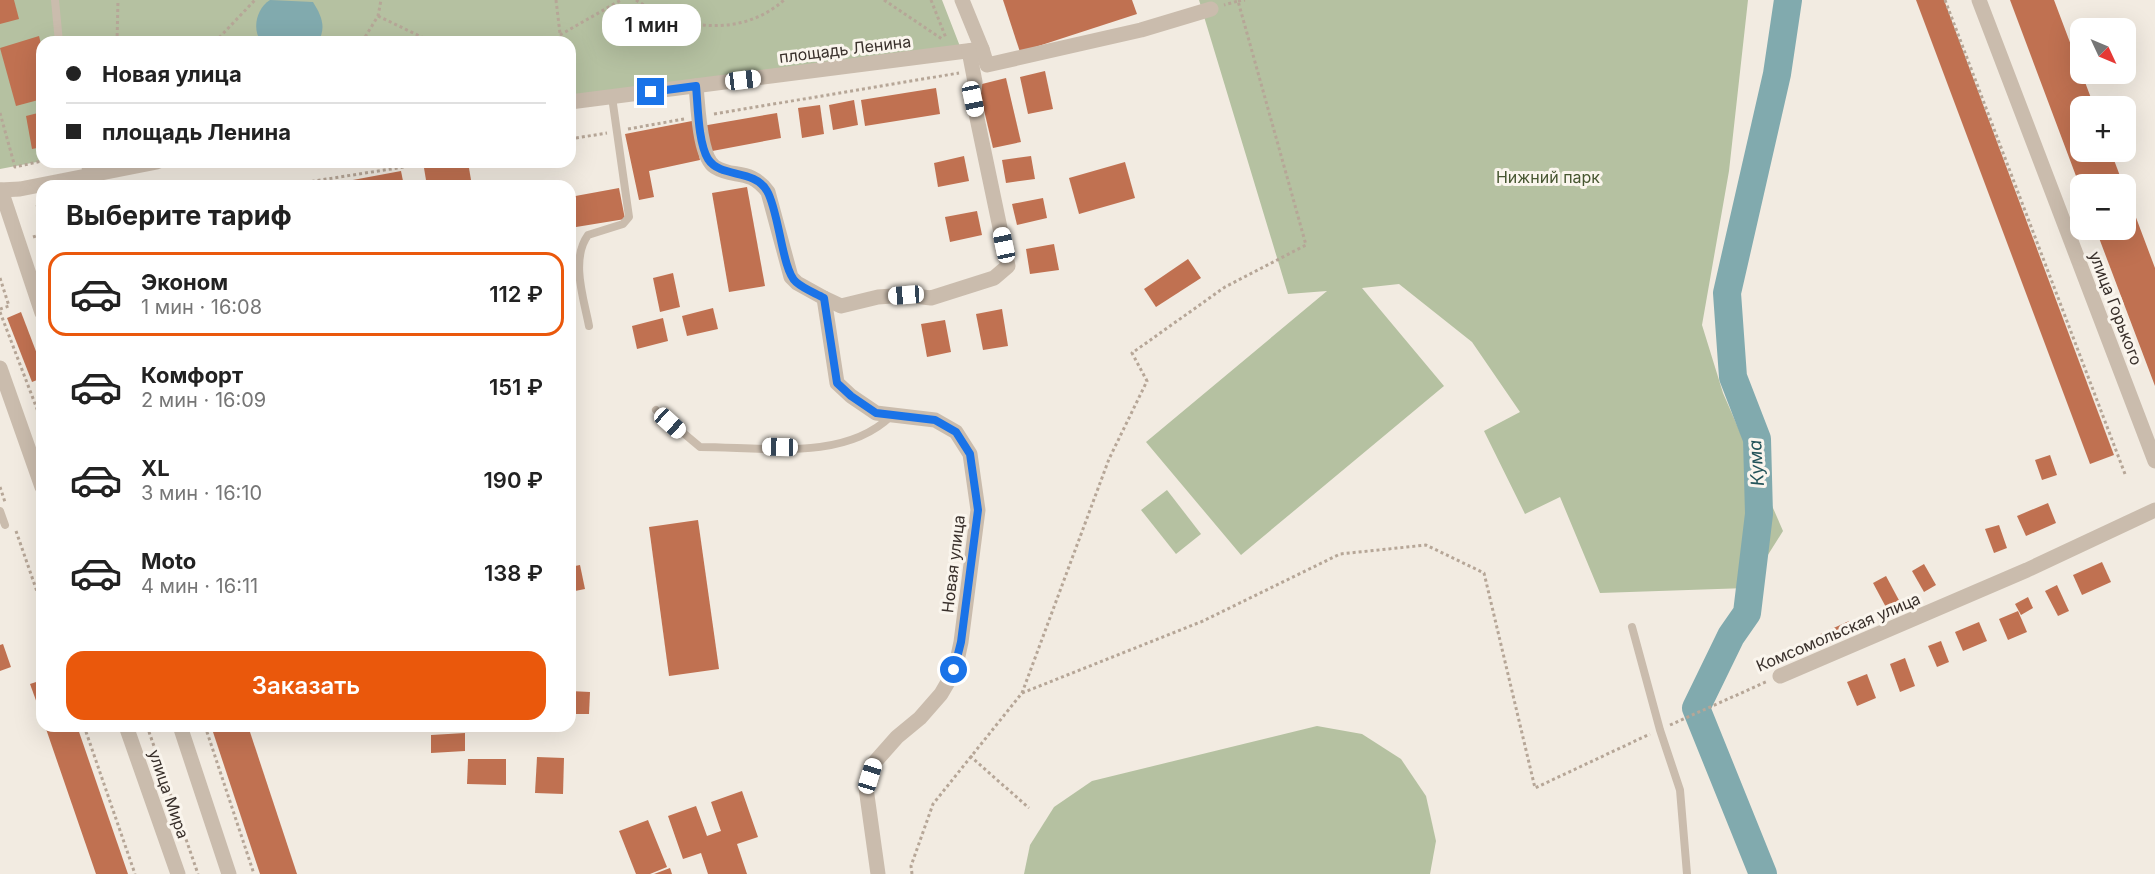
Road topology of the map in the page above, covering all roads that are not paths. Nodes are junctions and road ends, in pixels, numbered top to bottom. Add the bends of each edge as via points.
1 (55, 0) edge
2 (962, 0) edge
3 (1979, 0) edge
4 (1211, 9) road end
5 (58, 36) edge
6 (968, 51) junction
7 (696, 86) junction
8 (612, 97) junction
9 (576, 101) edge
10 (86, 169) edge
11 (50, 180) edge
12 (36, 184) edge
13 (0, 190) edge
14 (36, 295) edge
15 (824, 298) junction
16 (589, 326) dead end
17 (0, 368) edge
18 (656, 410) dead end
19 (892, 415) junction
20 (2155, 460) edge
21 (36, 470) edge
22 (4, 510) edge
23 (2155, 510) edge
24 (5, 525) dead end
25 (1632, 627) dead end
26 (1780, 676) road end
27 (128, 732) edge
28 (182, 732) edge
29 (178, 874) edge
30 (229, 874) edge
31 (878, 874) edge
32 (1687, 874) edge

1 - 5 lane
2 - 6 street
3 - 20 street, улица Горького
4 - 6 street via 1141,30 987,65
6 - 7 street, площадь Ленина
6 - 15 street via 975,82 973,99 1008,266 994,278 931,298 878,297 841,306
7 - 8 street, площадь Ленина
7 - 15 street via 709,160 715,167 762,184 768,192 791,277
8 - 9 street, площадь Ленина
8 - 16 lane via 629,217 623,224 588,236 580,250 580,283
10 - 11 street
12 - 13 street
13 - 14 street
15 - 19 street, Новая улица via 837,383 876,413
17 - 21 street
18 - 19 lane via 700,447 825,446 869,434
19 - 31 street, Новая улица via 935,420 956,432 970,454 978,510 954,670 941,694 874,763 866,788
22 - 24 lane
23 - 26 street, Комсомольская улица via 2027,570
25 - 32 lane via 1680,790
27 - 29 street, улица Мира
28 - 30 street, улица Мира

